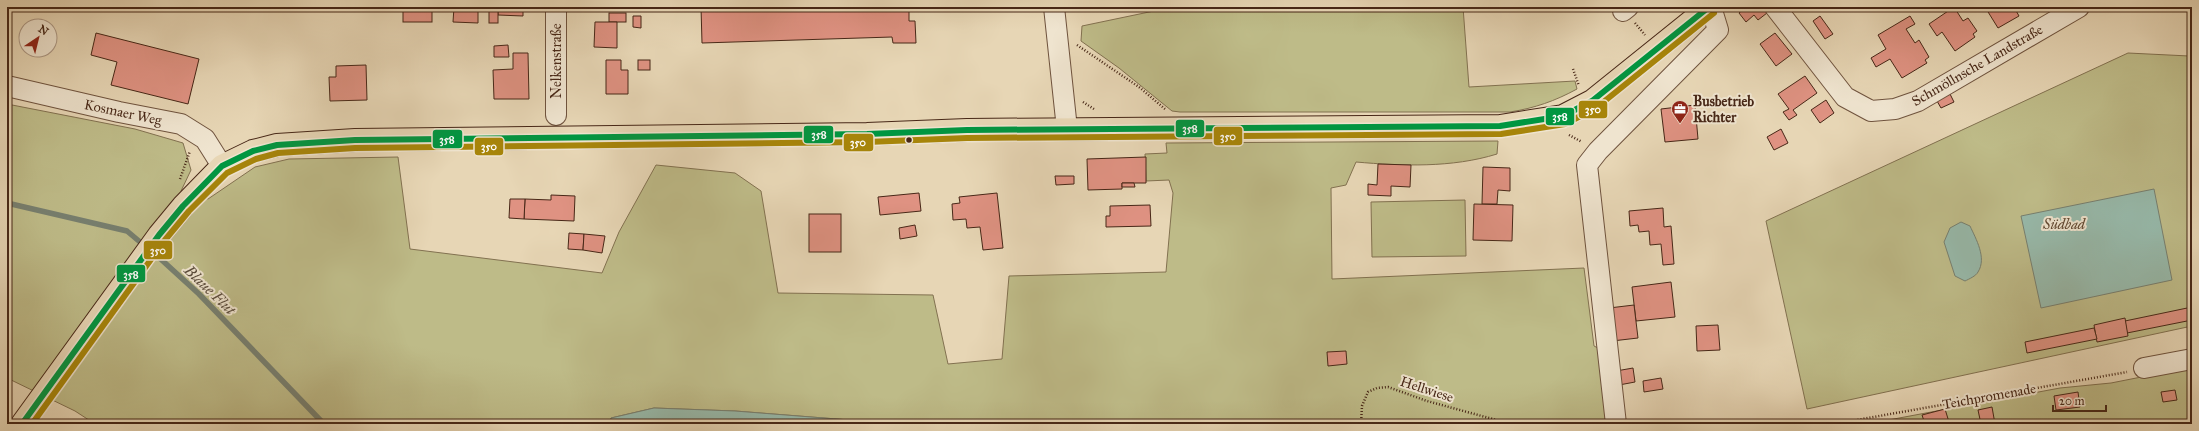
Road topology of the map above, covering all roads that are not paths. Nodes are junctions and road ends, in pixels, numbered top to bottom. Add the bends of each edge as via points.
1 (556, 7) edge
2 (1054, 7) edge
3 (1710, 7) edge
4 (1775, 7) edge
5 (2079, 7) edge
6 (7, 86) edge
7 (556, 115) dead end
8 (1067, 128) junction
9 (222, 166) junction
10 (2192, 359) edge
11 (2144, 368) road end
12 (26, 423) edge
13 (1616, 424) edge

1 - 7 street, Nelkenstraße
2 - 8 street
3 - 8 main road via 1592,101 1563,116 1500,126
3 - 13 street via 1718,30 1587,165
4 - 5 street, Schmöllnsche Landstraße via 1845,98 1871,111 1896,109 1918,101
6 - 9 street, Kosmaer Weg via 182,124 205,139
8 - 9 main road via 867,134 355,140 277,145 253,151
9 - 12 main road via 159,235
10 - 11 street

